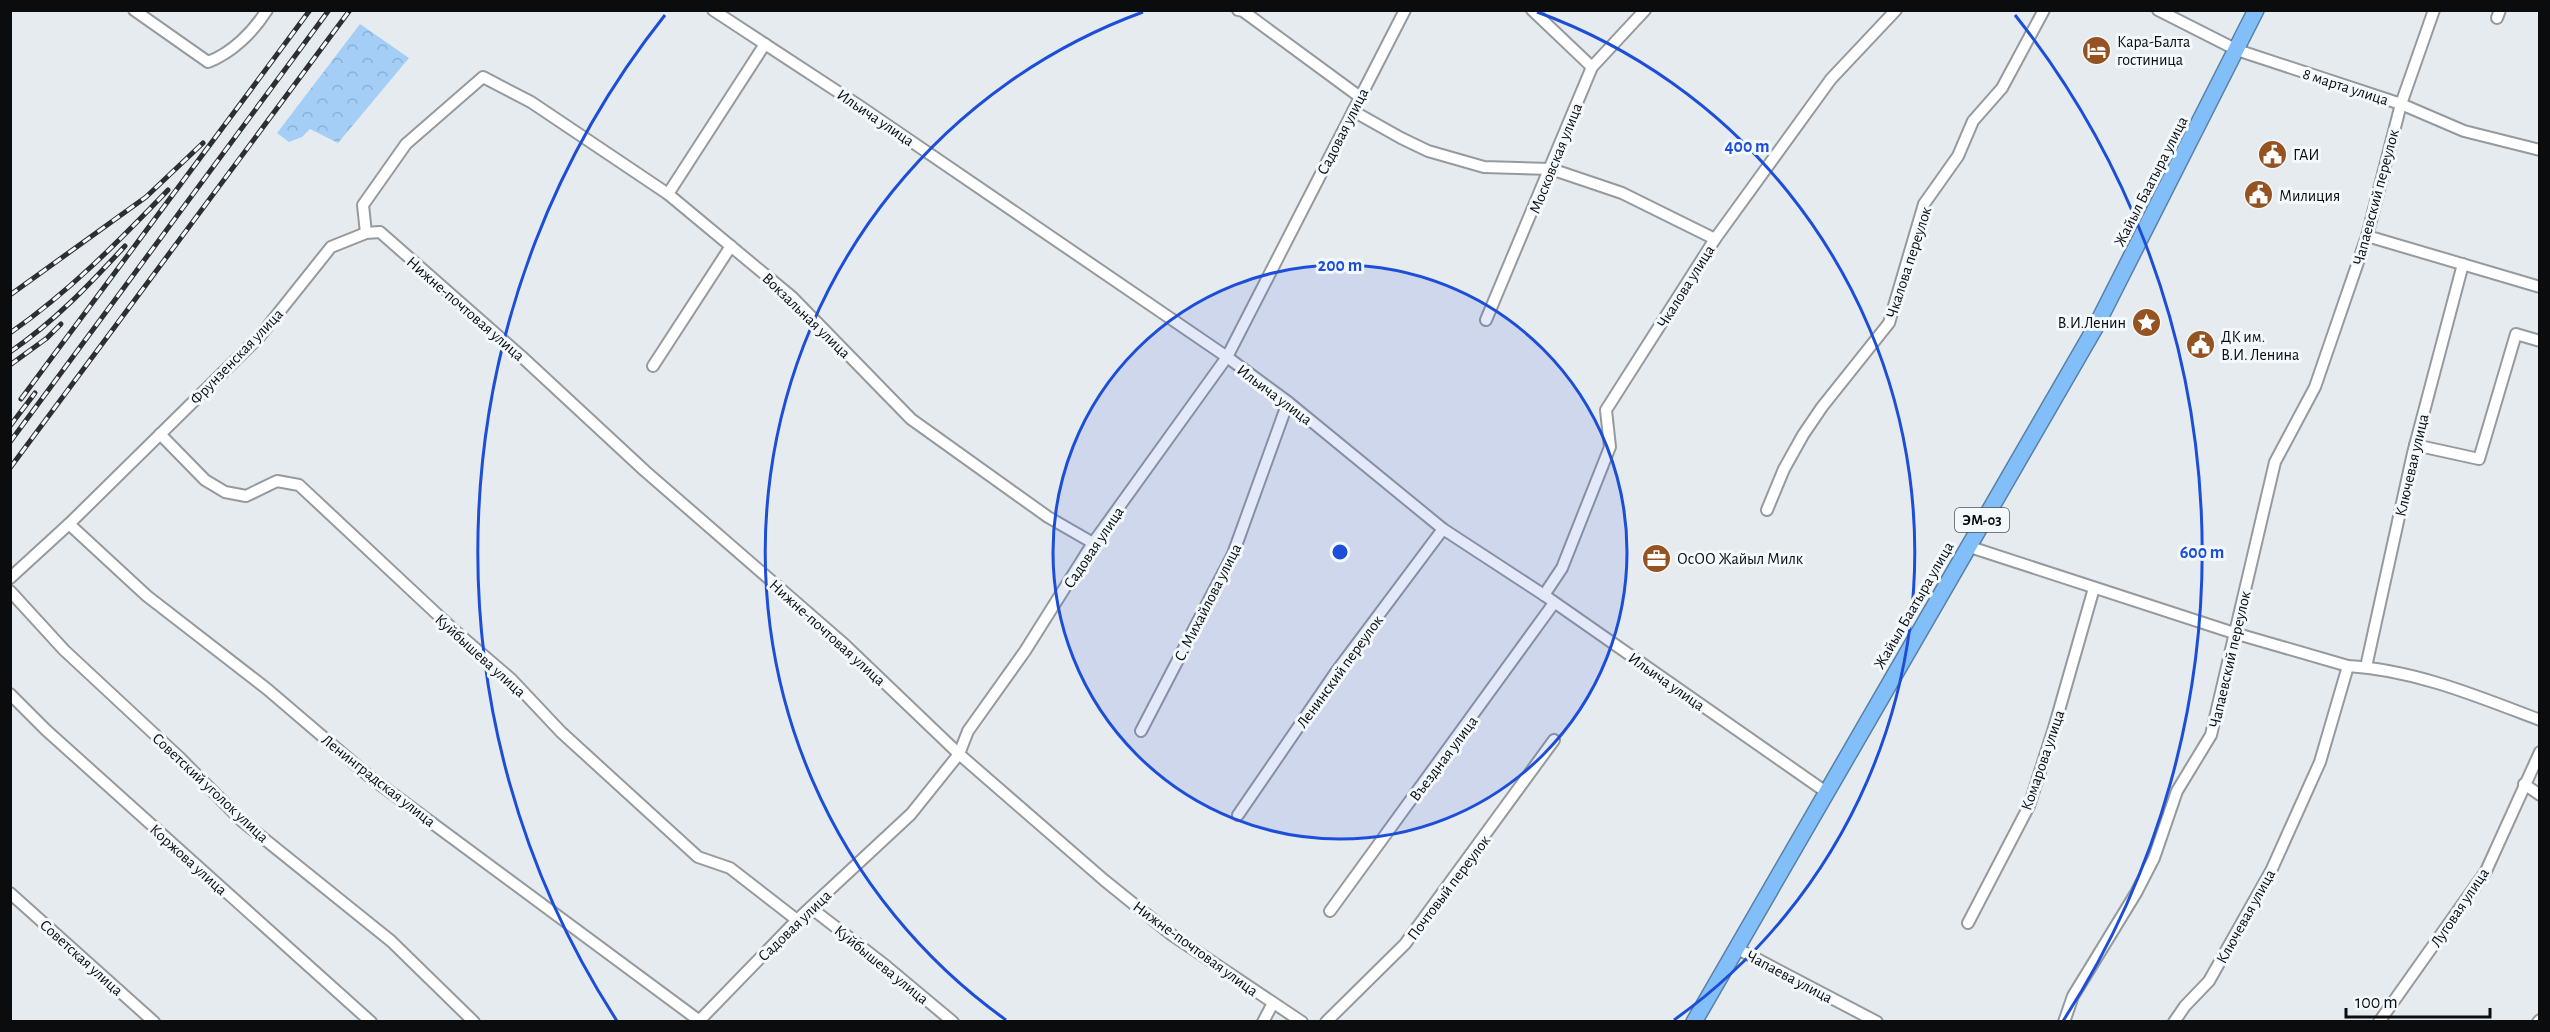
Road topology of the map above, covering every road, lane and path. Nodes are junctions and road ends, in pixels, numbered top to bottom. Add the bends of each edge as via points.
1 (134, 10) edge
2 (267, 10) edge
3 (713, 10) edge
4 (1238, 10) edge
5 (1405, 10) edge
6 (1532, 10) edge
7 (1645, 10) edge
8 (1896, 10) edge
9 (2044, 10) edge
10 (2158, 10) edge
11 (2256, 10) edge
12 (2433, 10) edge
13 (765, 44) junction
14 (2237, 50) junction
15 (1592, 67) junction
16 (1360, 97) junction
17 (2401, 105) junction
18 (1353, 111) junction
19 (2540, 150) edge
20 (1551, 169) junction
21 (668, 194) junction
22 (366, 233) junction
23 (2367, 236) junction
24 (1715, 239) junction
25 (731, 246) junction
26 (2463, 264) junction
27 (2540, 287) edge
28 (1486, 320) dead end
29 (2540, 341) edge
30 (1227, 357) junction
31 (653, 366) dead end
32 (1288, 402) junction
33 (160, 434) junction
34 (2415, 445) junction
35 (1767, 510) dead end
36 (69, 524) junction
37 (1443, 529) junction
38 (1093, 543) junction
39 (1967, 546) junction
40 (10, 578) edge
41 (2094, 588) junction
42 (10, 591) edge
43 (1544, 595) junction
44 (1554, 603) junction
45 (2234, 633) junction
46 (2348, 666) junction
47 (2366, 667) junction
48 (10, 694) edge
49 (2540, 720) edge
50 (1141, 731) dead end
51 (1554, 740) dead end
52 (2540, 752) edge
53 (959, 754) junction
54 (2524, 784) junction
55 (1826, 792) junction
56 (2540, 795) edge
57 (1238, 815) dead end
58 (10, 894) edge
59 (811, 908) junction
60 (1330, 912) dead end
61 (797, 920) junction
62 (1968, 923) dead end
63 (1736, 948) junction
64 (1273, 1003) junction
65 (699, 1021) edge
66 (154, 1022) edge
67 (371, 1022) edge
68 (474, 1022) edge
69 (953, 1022) edge
70 (1263, 1022) edge
71 (1302, 1022) edge
72 (1326, 1022) edge
73 (1694, 1022) edge
74 (1877, 1022) edge
75 (2064, 1022) edge
76 (2174, 1022) edge
77 (2379, 1022) edge

1 - 2 street via 208,62 223,57 258,25
3 - 13 street, Ильича улица
4 - 16 street
5 - 16 street, Садовая улица
6 - 15 street
7 - 15 street, Московская улица
8 - 24 street, Чкалова улица via 1830,79
9 - 35 street, Чкалова переулок via 2002,88 1973,121 1958,156 1924,204 1889,323 1809,426 1784,469
10 - 14 street, 8 марта улица
11 - 14 highway, Жайыл Баатыра улица / ЭМ-03
12 - 17 street, Чапаевский переулок
13 - 21 street
13 - 30 street, Ильича улица
14 - 17 street, 8 марта улица
14 - 39 highway, Жайыл Баатыра улица / ЭМ-03 via 2095,328
15 - 20 street, Московская улица
16 - 18 street, Садовая улица
17 - 19 street, 8 марта улица via 2464,131
17 - 23 street, Чапаевский переулок
18 - 20 street via 1428,151 1484,167
18 - 30 street, Садовая улица
20 - 24 street via 1622,194
20 - 28 street, Московская улица
21 - 22 street, Вокзальная улица via 531,102 483,77 406,144 363,205
21 - 25 street, Вокзальная улица
22 - 33 street, Фрунзенская улица via 331,247 260,336
22 - 53 street, Нижне-почтовая улица via 380,232 844,644
23 - 26 street
23 - 45 street, Чапаевский переулок via 2315,387 2275,462
24 - 43 street, Чкалова улица via 1606,410 1610,447 1562,568
25 - 31 street
25 - 38 street, Вокзальная улица via 792,297 910,418 1048,518
26 - 27 street
26 - 34 street, Ключевая улица
29 - 34 street via 2516,334 2479,459
30 - 32 street, Ильича улица
30 - 38 street, Садовая улица
32 - 37 street, Ильича улица
32 - 50 street, С. Михайлова улица via 1233,554
33 - 36 street, Фрунзенская улица
33 - 61 street, Куйбышева улица via 205,480 225,492 246,496 277,482 299,485 698,857 730,868
34 - 47 street, Ключевая улица
36 - 40 street, Фрунзенская улица
36 - 65 street, Ленинградская улица via 147,596 267,689 370,777
37 - 43 street, Ильича улица
37 - 57 street, Ленинский переулок via 1336,672
38 - 53 street, Садовая улица via 1025,651 968,731
39 - 41 street
39 - 55 highway, Жайыл Баатыра улица / ЭМ-03
41 - 45 street
41 - 62 street, Комарова улица via 2029,806
42 - 68 street, Советский уголок улица via 64,650 242,821 391,941
43 - 44 street, Ильича улица
44 - 55 street, Ильича улица
44 - 60 street, Въездная улица
45 - 46 street
45 - 75 street, Чапаевский переулок via 2211,735 2177,791 2154,858 2073,996
46 - 47 street
46 - 76 street, Ключевая улица via 2320,762 2271,871 2209,981
47 - 49 street via 2447,684
48 - 67 street, Коржова улица
51 - 72 street, Почтовый переулок via 1405,944
52 - 54 street, Луговая улица
53 - 59 street, Садовая улица via 911,814
53 - 64 street, Нижне-почтовая улица via 1172,935
54 - 56 street
54 - 77 street, Луговая улица via 2486,871
55 - 63 highway, Жайыл Баатыра улица / ЭМ-03
58 - 66 street, Советская улица
59 - 61 street, Садовая улица
59 - 69 street, Куйбышева улица
61 - 65 street, Садовая улица
63 - 73 highway, Жайыл Баатыра улица / ЭМ-03
63 - 74 street, Чапаева улица
64 - 70 street
64 - 71 street, Нижне-почтовая улица

